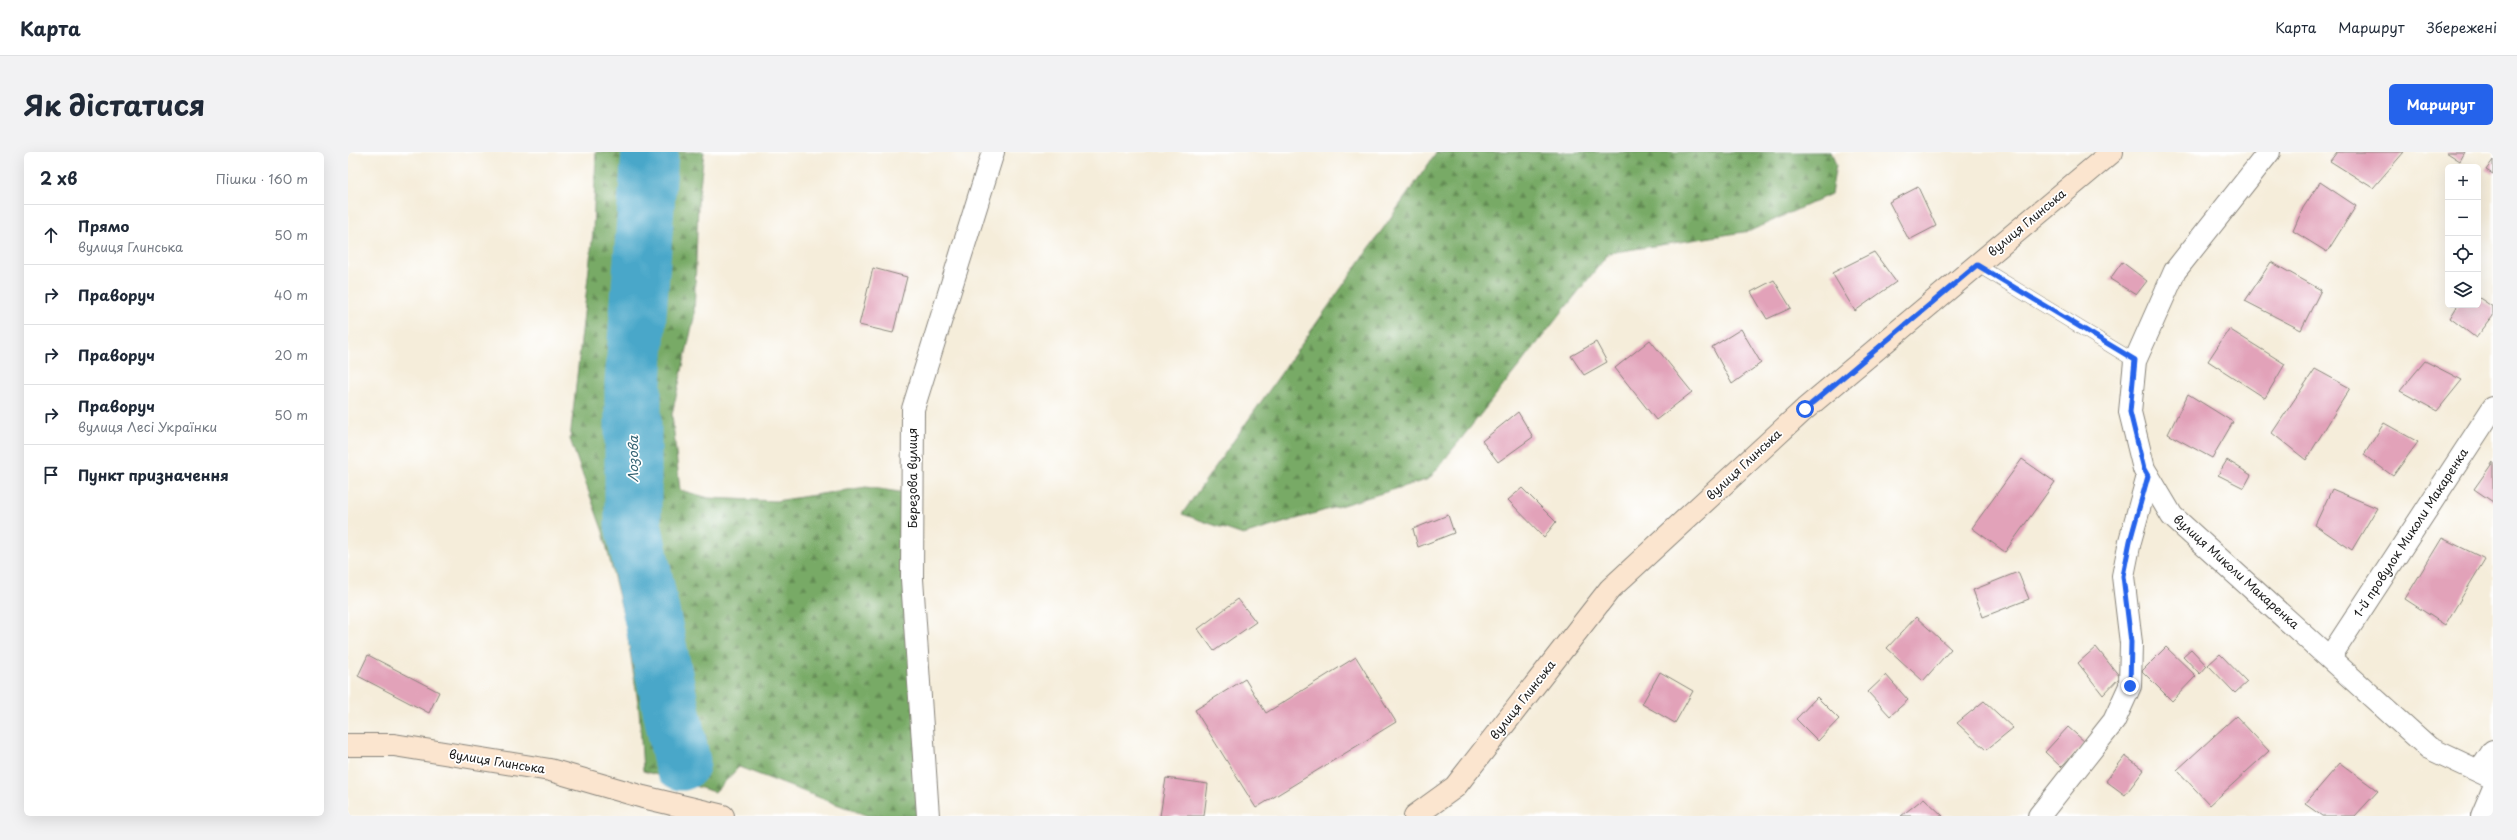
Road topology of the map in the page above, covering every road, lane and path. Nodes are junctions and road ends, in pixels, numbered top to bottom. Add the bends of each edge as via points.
1 (993, 152) edge
2 (2112, 152) edge
3 (2269, 152) edge
4 (1977, 265) junction
5 (2135, 360) junction
6 (2493, 408) edge
7 (2148, 476) junction
8 (2330, 657) junction
9 (348, 746) edge
10 (2493, 751) edge
11 (2486, 775) edge
12 (2493, 790) edge
13 (715, 814) edge
14 (928, 816) edge
15 (1415, 816) edge
16 (2039, 816) edge
17 (2482, 816) edge

1 - 14 street, Березова вулиця via 913,409 912,579
2 - 4 main road, вулиця Глинська
3 - 5 street, вулиця Миколи Макаренка via 2175,271
4 - 5 lane
4 - 15 main road, вулиця Глинська via 1805,409 1610,589 1455,787
5 - 7 street, вулиця Миколи Макаренка via 2130,412
6 - 8 street, 1-й провулок Миколи Макаренка
7 - 8 street, вулиця Миколи Макаренка via 2172,516
7 - 16 street via 2123,576 2131,642 2130,686 2114,721
8 - 11 street, вулиця Миколи Макаренка via 2429,748
9 - 13 main road, вулиця Глинська via 394,746 550,770 642,797
10 - 11 street
12 - 17 street

